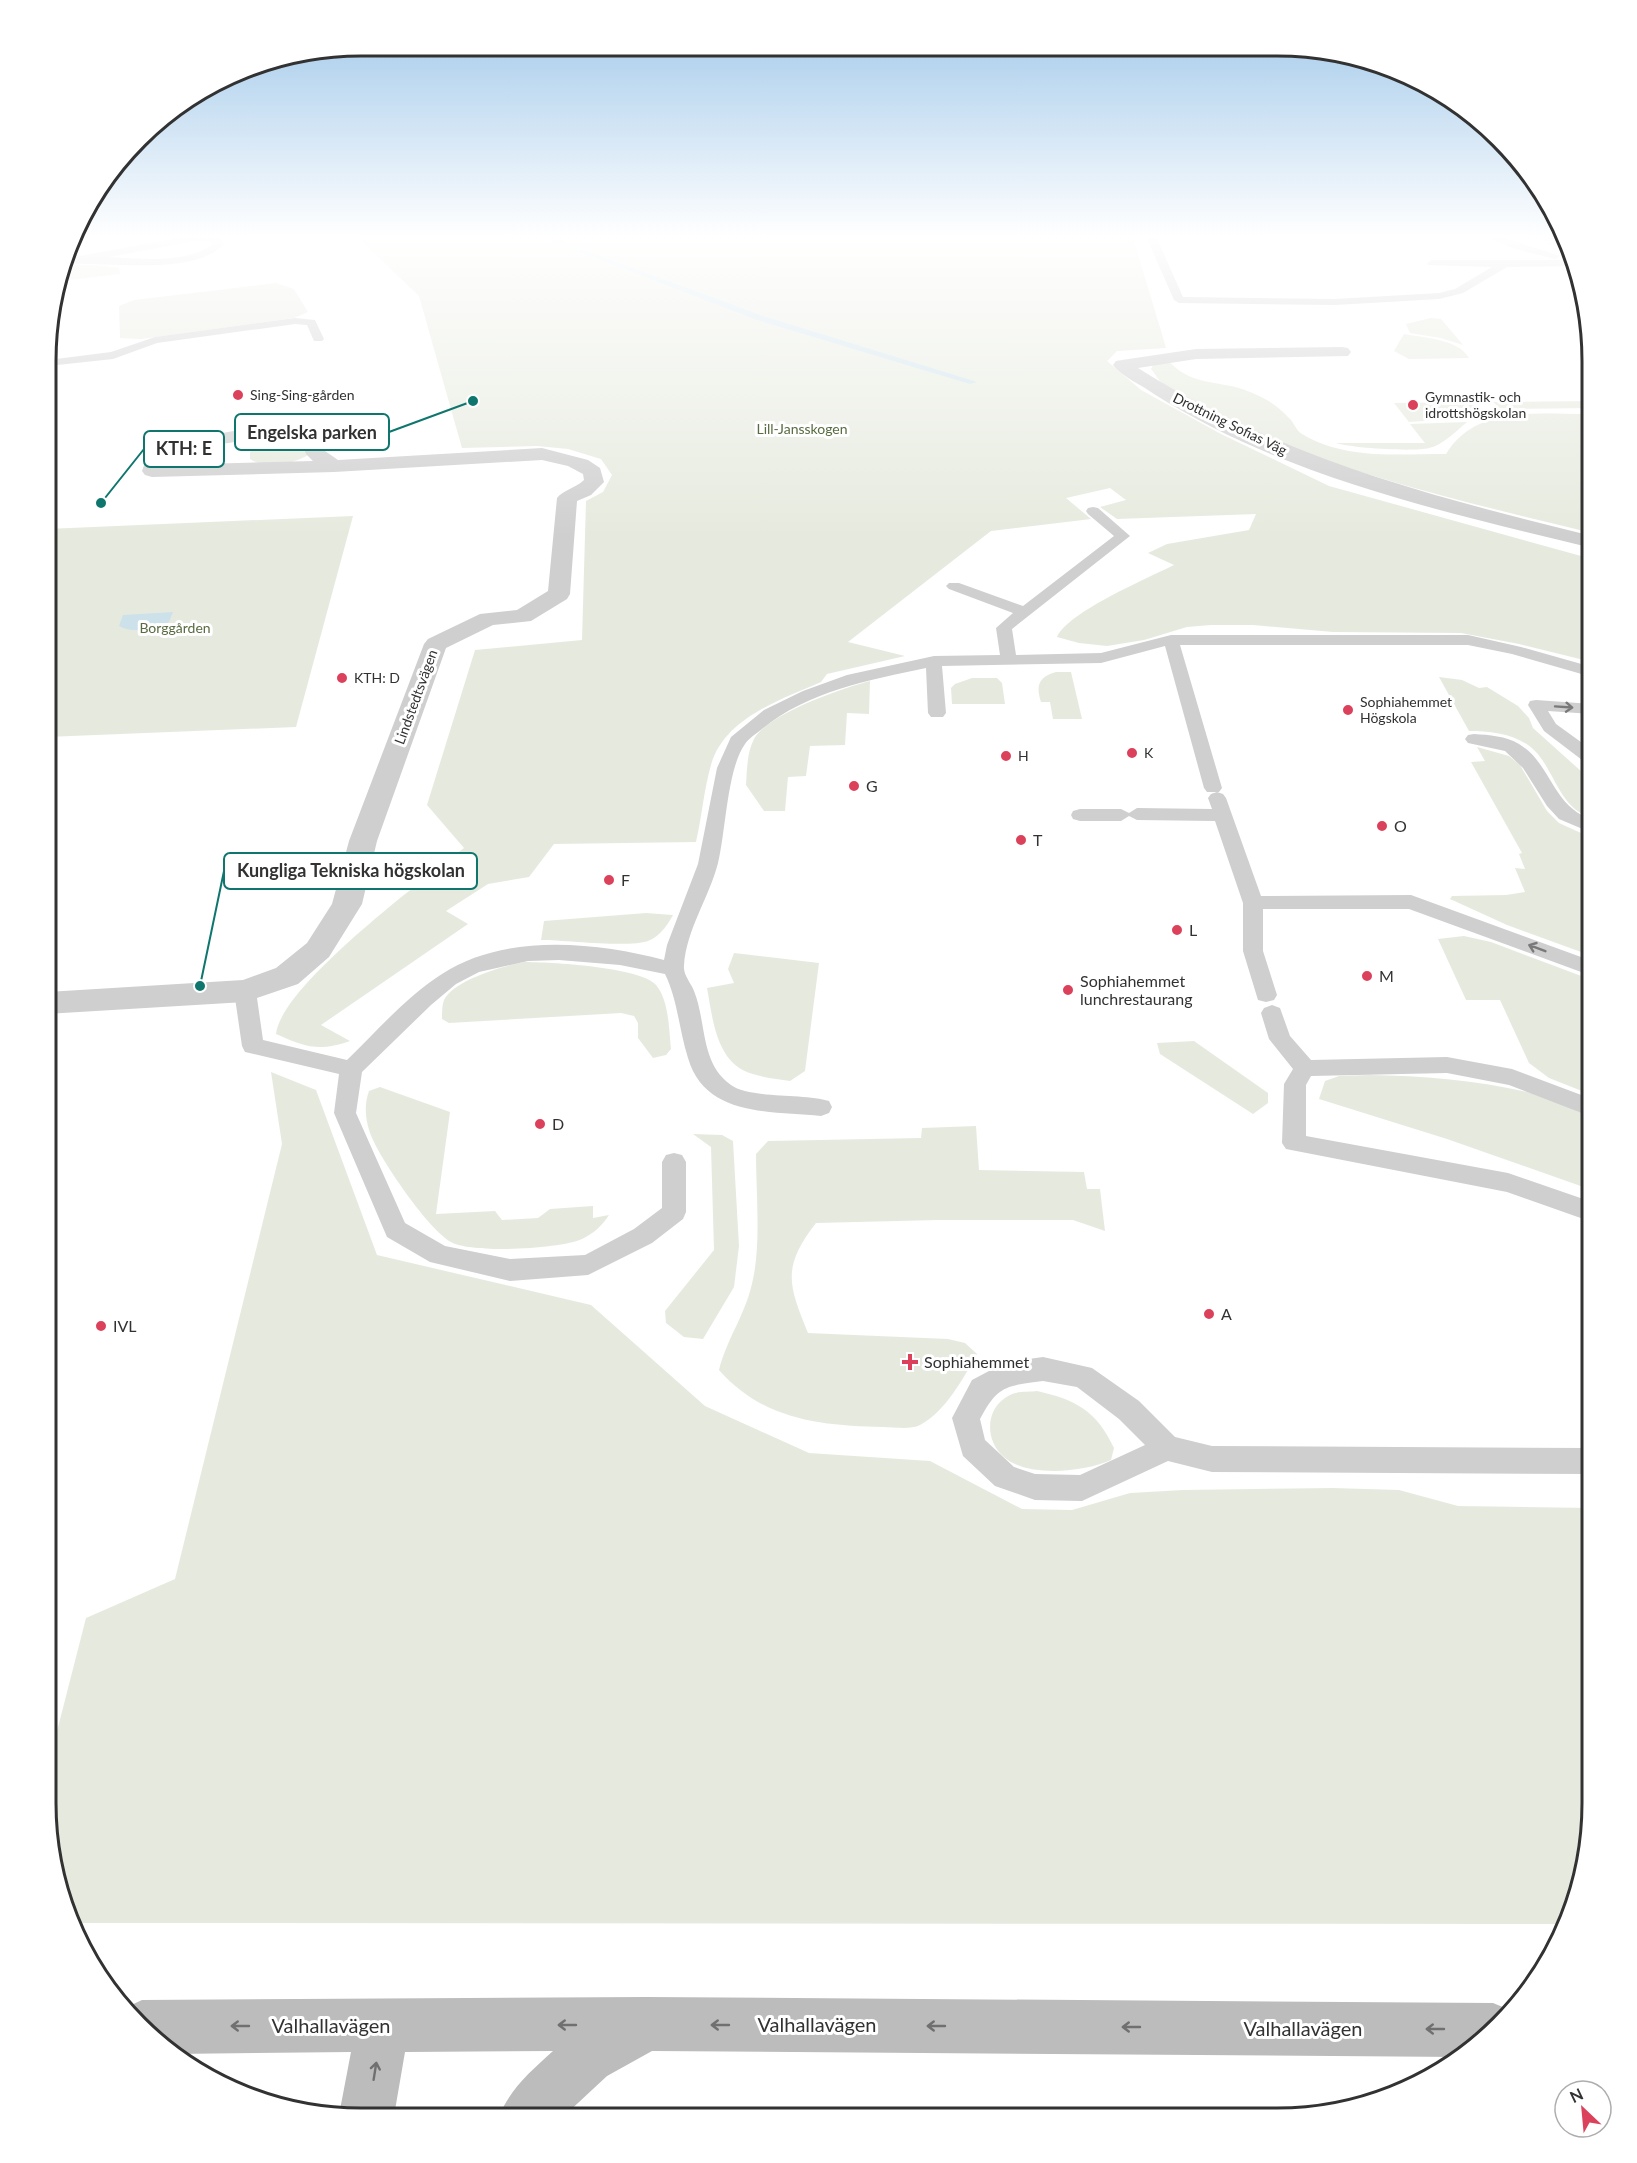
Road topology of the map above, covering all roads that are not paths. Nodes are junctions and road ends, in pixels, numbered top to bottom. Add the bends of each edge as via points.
1 (192, 335) edge
2 (316, 335) edge
3 (318, 339) dead end
4 (1342, 352) dead end
5 (56, 362) edge
6 (334, 466) junction
7 (1093, 511) dead end
8 (1582, 539) edge
9 (954, 586) dead end
10 (1024, 612) junction
11 (1171, 640) junction
12 (1009, 660) junction
13 (934, 661) junction
14 (1582, 669) edge
15 (1582, 708) edge
16 (937, 713) dead end
17 (1474, 739) dead end
18 (1582, 751) edge
19 (1217, 800) junction
20 (1080, 815) dead end
21 (1582, 823) edge
22 (1253, 903) junction
23 (1582, 965) edge
24 (674, 969) junction
25 (245, 991) junction
26 (56, 1002) edge
27 (1305, 1068) junction
28 (351, 1070) junction
29 (1582, 1104) edge
30 (821, 1107) dead end
31 (674, 1162) dead end
32 (1582, 1209) edge
33 (1167, 1448) junction
34 (1582, 1461) edge
35 (646, 2024) junction
36 (382, 2026) junction
37 (154, 2027) edge
38 (1480, 2030) edge
39 (368, 2108) edge
40 (534, 2108) edge

1 - 5 lane via 155,340 113,355
2 - 3 lane
4 - 8 street, Drottning Sofias Väg via 1196,354 1122,365 1194,408 1293,454 1364,480
6 - 6 street, Lindstedtsvägen via 219,469 152,471 158,449 293,427 310,436 316,454
6 - 25 street, Lindstedtsvägen via 542,454 583,464 593,472 594,482 567,498 559,594 523,616 488,619 436,644 363,841 346,904 318,950 287,976
7 - 10 lane via 1123,536
9 - 10 lane
10 - 12 lane via 1004,628
11 - 12 lane via 1101,658
11 - 14 lane via 1468,640
11 - 19 lane
12 - 13 lane
13 - 16 lane
13 - 24 lane via 853,679 809,695 770,714 737,741 726,768 708,864 677,945
18 -> 15 lane via 1550,727 1536,705
17 - 21 lane via 1490,740 1521,753 1554,802 1568,817
19 - 20 lane via 1129,815
19 - 22 lane
23 -> 22 lane via 1411,902
22 - 27 lane via 1253,951 1280,1039
24 - 28 lane via 646,961 594,956 519,953 490,959 451,978
24 - 30 lane via 684,992 699,1060 708,1078 726,1094 749,1100
25 - 26 street, Lindstedtsvägen
25 - 28 lane via 253,1046
27 - 29 lane via 1447,1065 1512,1077
27 - 32 lane via 1295,1084 1294,1143 1508,1183
28 - 31 lane via 345,1113 396,1230 439,1255 510,1270 588,1265 643,1236 674,1212
33 - 33 lane via 1129,1410 1083,1376 1043,1368 1006,1374 982,1389 966,1418 973,1447 1005,1477 1035,1487 1082,1488
33 - 34 lane via 1212,1459
35 -> 36 main road, Valhallavägen
38 -> 35 main road, Valhallavägen
35 - 40 main road via 588,2057
36 -> 37 main road, Valhallavägen
39 -> 36 main road

